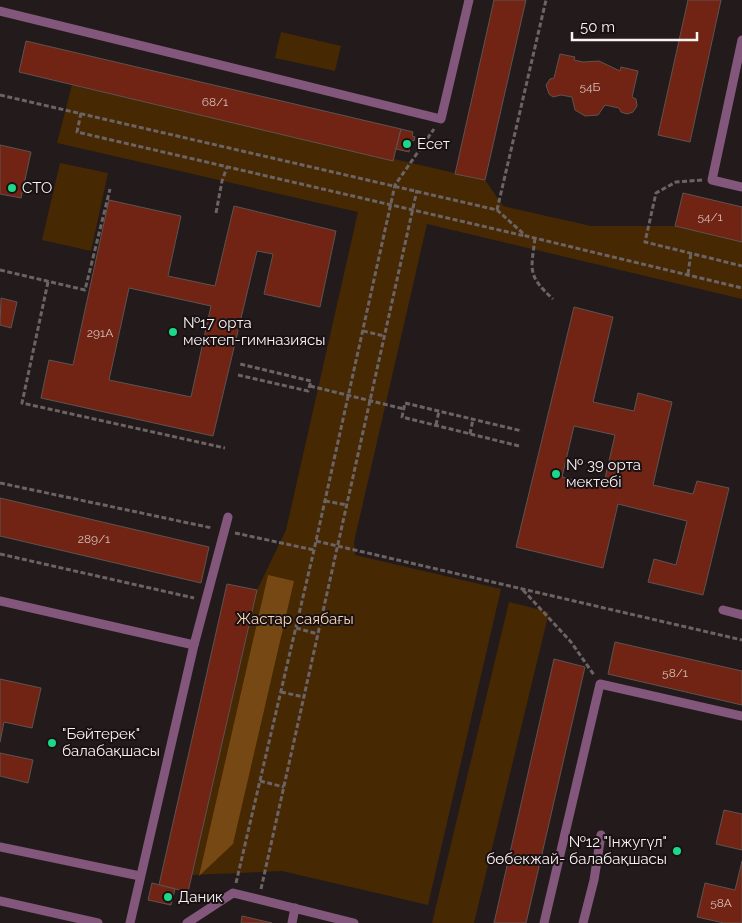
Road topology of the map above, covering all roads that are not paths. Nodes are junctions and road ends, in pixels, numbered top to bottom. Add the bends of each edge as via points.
1 (469, 0) edge
2 (0, 12) edge
3 (742, 40) edge
4 (742, 187) edge
5 (228, 517) dead end
6 (0, 601) edge
7 (723, 610) dead end
8 (742, 615) edge
9 (194, 645) junction
10 (742, 716) edge
11 (601, 835) dead end
12 (0, 847) edge
13 (140, 876) junction
14 (0, 901) edge
15 (294, 908) junction
16 (98, 923) edge
17 (130, 923) edge
18 (187, 923) edge
19 (292, 923) edge
20 (354, 923) edge
21 (544, 923) edge
22 (583, 923) edge

1 - 2 lane via 441,118
3 - 4 lane via 712,180
5 - 9 lane
6 - 9 lane
7 - 8 lane
9 - 13 lane
10 - 21 lane via 600,684
11 - 22 lane
12 - 13 lane
13 - 17 lane
14 - 16 lane
15 - 18 lane via 233,893
15 - 19 lane
15 - 20 lane

